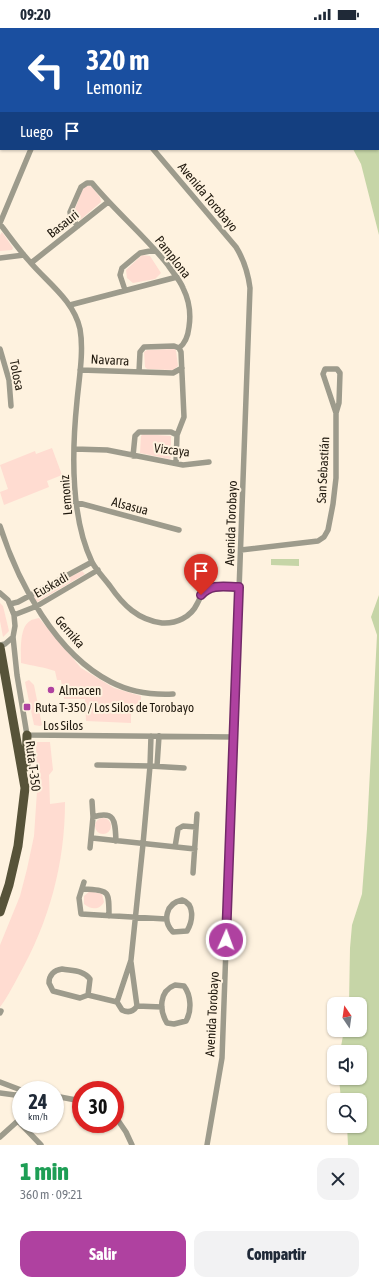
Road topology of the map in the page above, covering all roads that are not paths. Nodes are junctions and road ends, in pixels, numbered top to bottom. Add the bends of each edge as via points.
1 (31, 150) edge
2 (154, 150) edge
3 (108, 202) junction
4 (0, 224) edge
5 (78, 226) junction
6 (155, 250) junction
7 (24, 255) junction
8 (0, 258) edge
9 (31, 263) junction
10 (177, 277) junction
11 (125, 290) junction
12 (70, 305) junction
13 (179, 348) junction
14 (0, 349) edge
15 (182, 368) junction
16 (80, 370) junction
17 (139, 372) junction
18 (11, 406) dead end
19 (336, 413) junction
20 (177, 435) junction
21 (74, 449) junction
22 (133, 456) junction
23 (209, 462) dead end
24 (176, 463) junction
25 (75, 502) junction
26 (0, 526) edge
27 (178, 530) dead end
28 (241, 550) junction
29 (92, 562) junction
30 (98, 570) junction
31 (239, 587) junction
32 (0, 593) edge
33 (30, 595) junction
34 (10, 604) junction
35 (36, 606) junction
36 (14, 614) junction
37 (13, 637) junction
38 (0, 646) edge
39 (173, 694) dead end
40 (26, 735) junction
41 (150, 736) junction
42 (159, 736) junction
43 (234, 737) junction
44 (97, 765) dead end
45 (150, 766) junction
46 (157, 766) junction
47 (184, 768) dead end
48 (25, 788) junction
49 (92, 801) dead end
50 (197, 814) dead end
51 (93, 817) junction
52 (196, 827) junction
53 (92, 838) junction
54 (116, 841) junction
55 (143, 844) junction
56 (175, 847) junction
57 (90, 848) dead end
58 (195, 849) junction
59 (193, 873) dead end
60 (84, 882) dead end
61 (83, 889) junction
62 (0, 912) edge
63 (109, 916) junction
64 (136, 917) junction
65 (166, 919) junction
66 (131, 960) junction
67 (88, 995) junction
68 (117, 1002) junction
69 (137, 1006) junction
70 (162, 1007) junction
71 (0, 1082) edge
72 (12, 1087) edge
73 (0, 1093) edge
74 (12, 1095) edge
75 (12, 1126) edge
76 (124, 1129) edge
77 (31, 1133) edge
78 (0, 1137) edge
79 (42, 1145) edge
80 (132, 1145) edge
81 (207, 1145) edge

1 - 4 street
2 - 28 street, Avenida Torobayo via 236,247 248,273 250,288
3 - 5 street, Basauri
3 - 5 street, Pamplona via 92,184 83,185 70,214
3 - 6 street, Pamplona
4 - 7 street, Lemoniz
5 - 9 street, Basauri
6 - 10 street, Pamplona
6 - 11 street via 140,253 122,268 120,274
7 - 8 street
7 - 9 street, Lemoniz
9 - 12 street, Lemoniz
10 - 11 street
10 - 13 street, Pamplona via 186,294 190,317 186,340
11 - 12 street
12 - 16 street, Lemoniz via 80,329
13 - 15 street
13 - 17 street, Navarra via 144,347 140,352
14 - 18 street, Tolosa via 9,380
15 - 17 street, Navarra via 173,372
15 - 20 street via 184,417
16 - 17 street, Navarra
16 - 21 street, Lemoniz
19 - 19 street, San Sebastián via 339,403 340,372 337,369 325,369 323,374
19 - 28 street, San Sebastián via 334,504 324,537 318,541
20 - 22 street, Vizcaya via 171,432 139,432 135,436
20 - 24 street
21 - 22 street, Vizcaya via 107,450
21 - 25 street, Lemoniz
22 - 24 street, Vizcaya
23 - 24 street, Vizcaya via 183,465
25 - 27 street, Alsasua
25 - 29 street, Lemoniz
26 - 33 street, Gernika via 13,562
28 - 31 street, Avenida Torobayo
29 - 30 street, Lemoniz
29 - 33 street, Euskadi
30 - 31 street, Lemoniz via 130,610 145,619 162,623 178,621 188,616 196,607 201,595 210,588
30 - 35 street, Euskadi
31 - 43 street, Avenida Torobayo
32 - 34 street, Los Silos
33 - 34 street, Euskadi
33 - 35 street, Gernika
34 - 36 street, Los Silos
35 - 36 street, Euskadi
35 - 39 street, Gernika via 70,650 103,678 140,692
36 - 37 street, Los Silos via 16,626
37 - 38 street
37 - 40 street, Los Silos
38 - 48 main road, Ruta T-350
40 - 41 street, Los Silos
40 - 48 main road
41 - 42 street, Los Silos
41 - 45 street
42 - 43 street, Los Silos
42 - 46 street
43 - 81 street, Avenida Torobayo via 222,1058
44 - 45 street
45 - 46 street
45 - 55 street
46 - 47 street
48 - 62 main road, Ruta T-350 via 16,853
49 - 51 street
50 - 52 street
51 - 53 street
51 - 54 street via 101,815 114,819
52 - 56 street via 183,826 178,829
52 - 58 street
53 - 54 street
53 - 57 street
54 - 55 street
55 - 56 street
55 - 64 street
56 - 58 street
58 - 59 street
60 - 61 street
61 - 63 street via 108,894
61 - 63 street via 79,898 81,914
63 - 64 street
64 - 65 street
64 - 66 street
65 - 65 street via 168,927 173,932 187,931 191,918 190,905 187,901 176,901 170,905
66 - 68 street
66 - 69 street
67 - 67 street via 90,979 84,973 59,970 51,975 49,983 55,993 80,998
67 - 68 street
68 - 69 street via 125,1011 133,1010
69 - 70 street
70 - 70 street via 162,1000 168,988 175,985 184,986 188,991 190,1000 186,1021 167,1023
71 - 72 street
73 - 74 street
75 - 78 street
76 - 80 street
77 - 79 street

